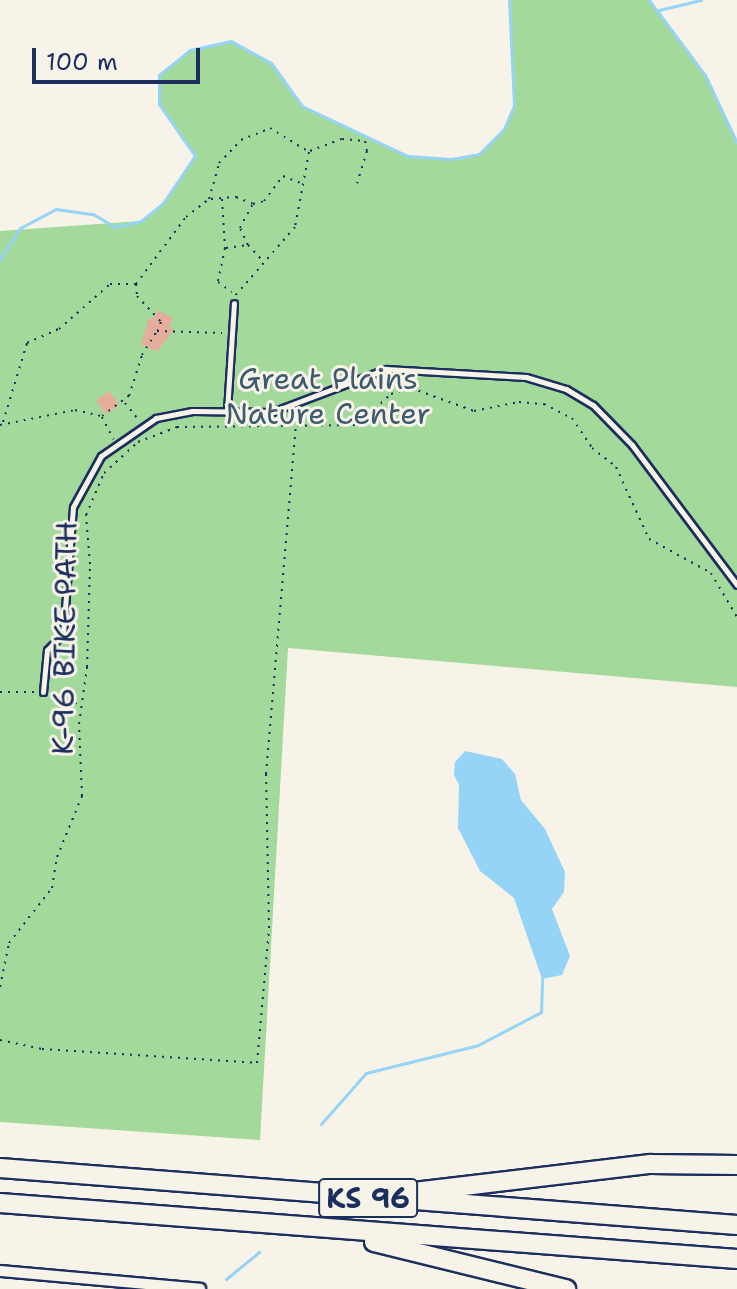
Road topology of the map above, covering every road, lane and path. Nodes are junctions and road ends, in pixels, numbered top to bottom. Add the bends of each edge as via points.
1 (309, 152) junction
2 (301, 184) junction
3 (357, 184) dead end
4 (222, 198) junction
5 (209, 199) junction
6 (253, 204) junction
7 (248, 245) junction
8 (225, 248) junction
9 (265, 263) junction
10 (136, 284) junction
11 (233, 293) junction
12 (234, 303) joint
13 (157, 331) junction
14 (232, 334) junction
15 (123, 401) junction
16 (227, 411) junction
17 (102, 416) junction
18 (142, 424) junction
19 (1, 425) edge
20 (296, 426) junction
21 (116, 442) junction
22 (737, 585) edge
23 (737, 617) edge
24 (43, 692) dead end
25 (0, 987) edge
26 (0, 1040) edge
27 (737, 1165) edge
28 (0, 1168) edge
29 (339, 1195) junction
30 (0, 1203) edge
31 (737, 1225) edge
32 (305, 1227) junction
33 (737, 1259) edge
34 (0, 1271) edge
35 (200, 1289) edge
36 (566, 1289) edge

1 - 2 path
1 - 3 path via 342,139 365,141
1 - 5 path via 270,128 241,140 219,163
2 - 6 path via 283,176 264,201
2 - 9 path via 295,227
4 - 5 path
4 - 6 path
4 - 8 path
5 - 10 path via 186,217
6 - 7 path via 240,228
7 - 8 path
7 - 9 path
8 - 11 path via 218,282
9 - 11 path
10 - 13 path via 137,296 161,322
10 - 19 path via 110,284 59,329 27,343
11 - 12 path
12 - 14 lane
13 - 14 path
13 - 15 path
14 - 16 lane
15 - 17 path
15 - 18 path
16 - 18 lane via 174,413
16 - 22 lane via 291,407 364,373 386,369 545,382 593,405 618,428
17 - 19 path via 75,410
17 - 21 path via 102,425
18 - 21 lane
20 - 23 path, K-96 BIKE PATH via 357,425 391,394 411,388 474,411 519,402 544,404 572,418 592,448 616,467 649,539 711,573
20 - 25 path, K-96 BIKE PATH via 165,430 125,451 95,487 85,532 90,564 87,667 79,724 82,796 57,857 52,888 9,943
20 - 26 path via 266,774 269,928 257,1063 42,1049
21 - 24 lane via 89,471 73,507 63,634 47,650
27 - 29 highway via 650,1164 464,1189
28 - 29 highway, KS 96
29 - 31 highway, KS 96
30 - 32 highway, KS 96
32 - 33 highway, KS 96
32 - 36 highway via 479,1264
34 - 35 street

